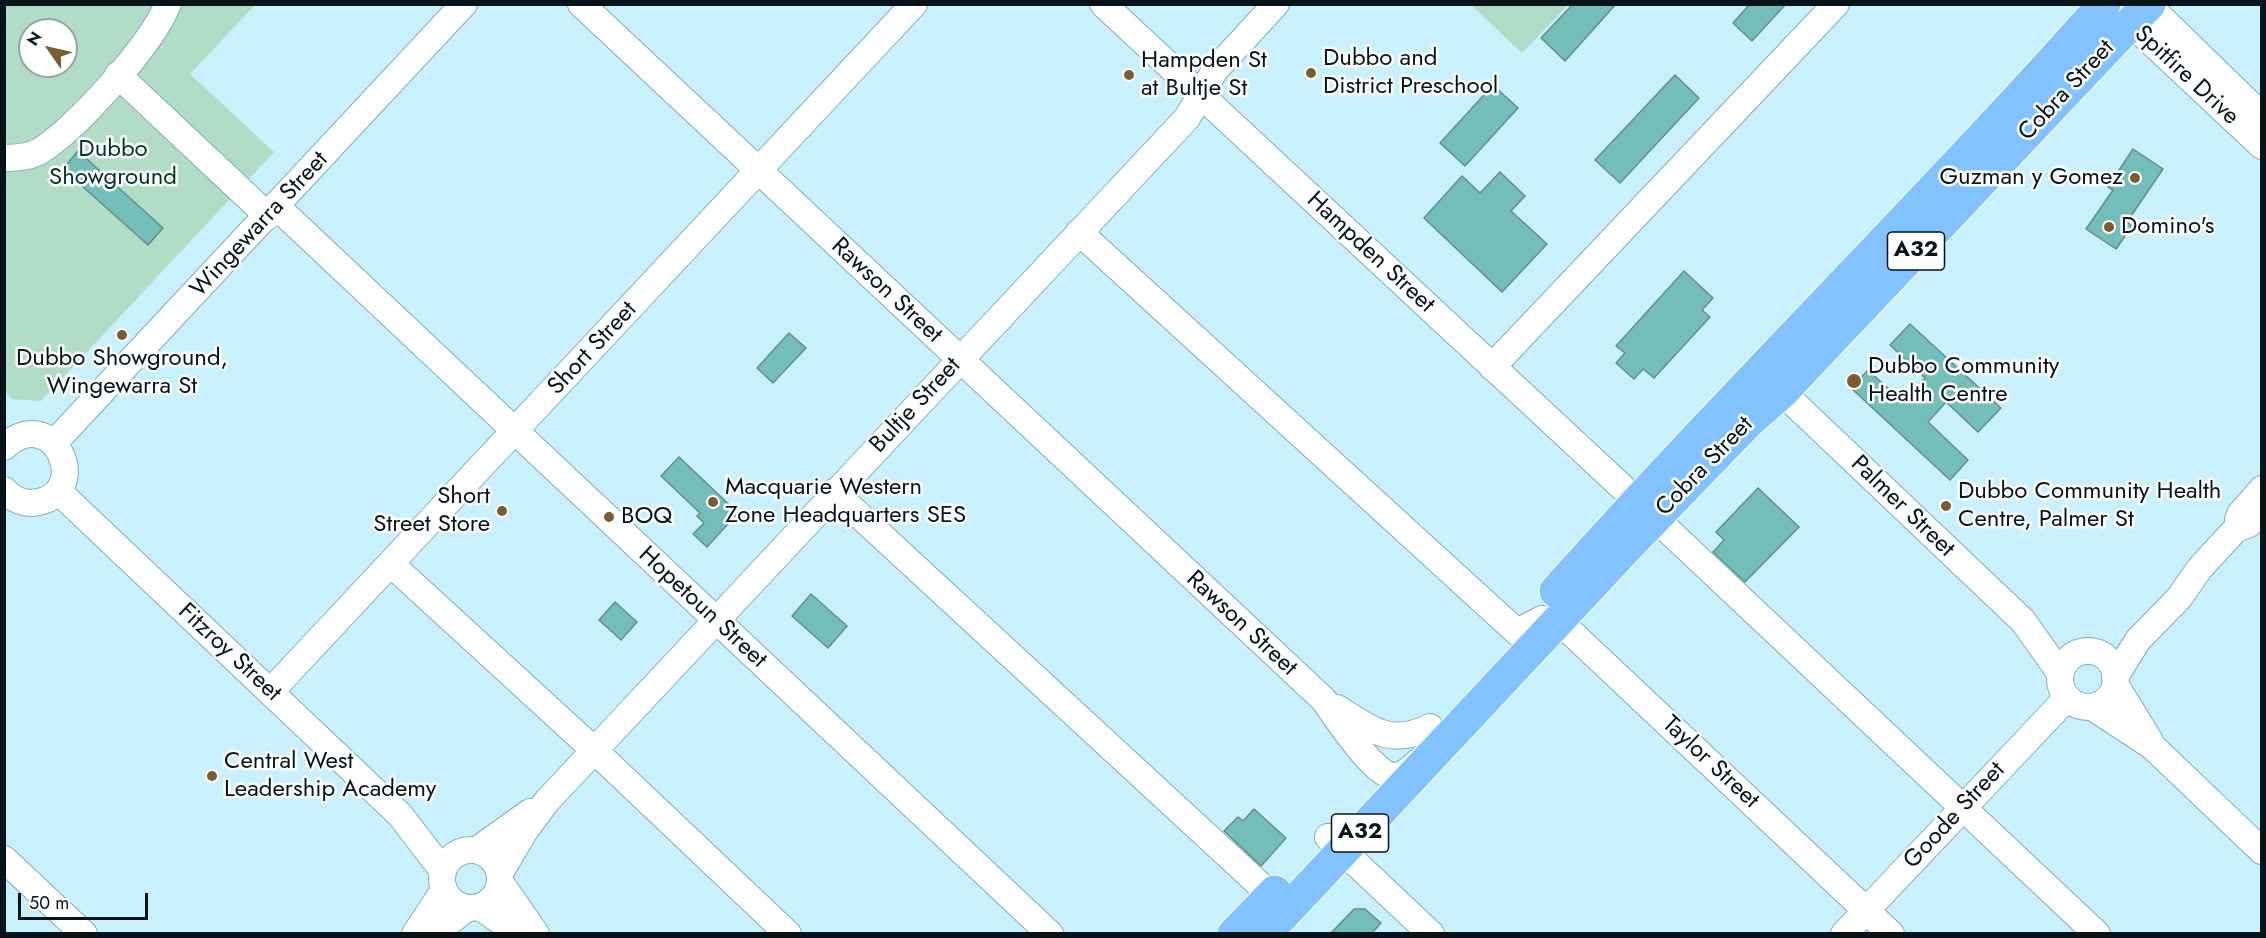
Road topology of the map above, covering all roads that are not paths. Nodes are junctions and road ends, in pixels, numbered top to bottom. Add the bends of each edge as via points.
1 (168, 4) edge
2 (464, 4) edge
3 (581, 4) edge
4 (914, 4) edge
5 (1103, 4) edge
6 (1276, 4) edge
7 (1836, 4) edge
8 (2104, 4) edge
9 (2137, 8) edge
10 (118, 75) junction
11 (1200, 95) junction
12 (2262, 116) edge
13 (2262, 146) edge
14 (4, 158) edge
15 (758, 171) junction
16 (273, 212) junction
17 (1079, 232) junction
18 (959, 360) junction
19 (1492, 367) junction
20 (1782, 392) junction
21 (1731, 422) junction
22 (515, 433) junction
23 (54, 443) junction
24 (5, 447) edge
25 (2262, 489) edge
26 (58, 490) junction
27 (834, 492) junction
28 (6, 495) edge
29 (1646, 510) junction
30 (2262, 510) edge
31 (2236, 529) junction
32 (391, 564) junction
33 (2200, 568) junction
34 (717, 621) junction
35 (1559, 621) junction
36 (2023, 621) junction
37 (1520, 631) junction
38 (2085, 652) junction
39 (2060, 673) junction
40 (2115, 680) junction
41 (270, 692) junction
42 (2067, 698) junction
43 (1323, 700) junction
44 (2092, 707) junction
45 (1442, 729) junction
46 (2153, 747) junction
47 (594, 750) junction
48 (1385, 773) junction
49 (547, 801) junction
50 (1963, 807) junction
51 (400, 815) junction
52 (1336, 844) junction
53 (470, 850) junction
54 (2262, 851) edge
55 (4, 859) edge
56 (500, 878) junction
57 (443, 880) junction
58 (1272, 896) junction
59 (473, 908) junction
60 (1866, 910) junction
61 (84, 933) edge
62 (415, 933) edge
63 (434, 933) edge
64 (519, 933) edge
65 (536, 933) edge
66 (788, 933) edge
67 (1050, 933) edge
68 (1234, 933) edge
69 (1265, 933) edge
70 (1431, 933) edge
71 (1844, 933) edge
72 (1891, 933) edge
73 (2097, 933) edge

1 - 10 street via 140,50
2 - 16 street, Wingewarra Street
3 - 15 street, Rawson Street
4 - 15 street, Short Street
5 - 11 street, Hampden Street
6 - 11 street, Bultje Street via 1215,70
7 - 19 street
8 - 21 highway, Cobra Street / A32
9 - 12 street, Spitfire Drive
9 - 13 street, Spitfire Drive
9 - 20 highway, Cobra Street / A32
10 - 14 street via 64,132 39,152
10 - 16 street, Hopetoun Street
11 - 17 street, Bultje Street via 1187,118
11 - 19 street, Hampden Street
15 - 18 street, Rawson Street
15 - 22 street, Short Street
16 - 22 street, Hopetoun Street
16 - 23 street, Wingewarra Street
17 - 18 street, Bultje Street
17 - 37 street
18 - 27 street, Bultje Street
18 - 43 street, Rawson Street
19 - 29 street, Hampden Street
20 - 21 highway via 1752,392
20 - 36 street, Palmer Street
21 - 29 highway, Cobra Street / A32
22 - 32 street, Short Street
22 - 34 street, Hopetoun Street
23 - 24 street via 45,437 23,435
23 - 26 street via 65,461
25 - 31 street via 2240,514
26 - 28 street via 50,498 29,503
26 - 41 street, Fitzroy Street
27 - 34 street, Bultje Street
27 - 58 street
29 - 35 highway, Cobra Street / A32 via 1629,545
29 - 37 highway, Cobra Street / A32
29 - 50 street, Hampden Street
30 - 31 street via 2249,524
31 - 33 street
32 - 41 street, Short Street
32 - 47 street
33 - 38 street via 2116,639
33 - 40 street via 2179,598 2138,640
34 - 47 street, Bultje Street
34 - 67 street, Hopetoun Street
35 - 37 street via 1542,619
35 - 45 highway, Cobra Street / A32
35 - 60 street, Taylor Street
36 - 38 street, Palmer Street
36 - 39 street, Palmer Street
37 - 45 highway, Cobra Street / A32
38 - 39 street via 2070,658
38 - 40 street via 2104,656 2111,663
39 - 42 street
40 - 44 street via 2109,698
40 - 46 street
41 - 51 street, Fitzroy Street
42 - 44 street via 2083,707
42 - 50 street, Goode Street
43 - 45 street, Rawson Street via 1369,728 1393,737
43 - 48 street, Rawson Street via 1364,754
44 - 46 street
45 - 48 highway, Cobra Street / A32
45 - 52 highway, Cobra Street / A32
46 - 54 street
47 - 49 street, Bultje Street
47 - 66 street
48 - 52 highway, Cobra Street / A32
49 - 53 street, Bultje Street
49 - 56 street, Bultje Street via 526,829
50 - 60 street, Goode Street
50 - 73 street, Hampden Street
51 - 53 street, Fitzroy Street
51 - 57 street, Fitzroy Street
52 - 58 highway, Cobra Street / A32
52 - 69 highway, Cobra Street / A32
52 - 70 street
53 - 56 street via 489,856
53 - 57 street via 454,855
55 - 61 street
56 - 59 street via 494,898
56 - 65 street
57 - 59 street via 453,902
57 - 62 street
58 - 68 highway, Cobra Street / A32
59 - 63 street
59 - 64 street
60 - 71 street, Goode Street
60 - 72 street, Taylor Street

